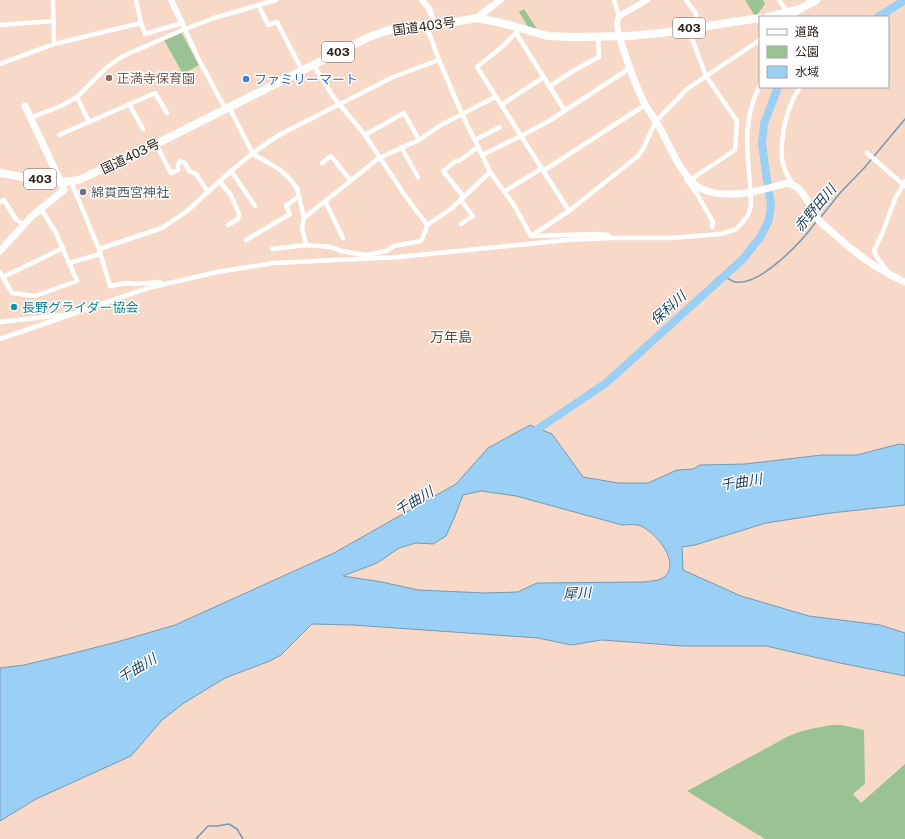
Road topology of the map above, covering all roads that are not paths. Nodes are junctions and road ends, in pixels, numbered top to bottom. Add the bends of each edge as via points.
1 (53, 0) edge
2 (136, 0) edge
3 (171, 0) edge
4 (276, 0) edge
5 (422, 0) edge
6 (500, 0) edge
7 (614, 0) edge
8 (647, 0) edge
9 (686, 0) edge
10 (779, 0) edge
11 (816, 0) edge
12 (260, 6) junction
13 (791, 15) edge
14 (619, 16) junction
15 (780, 16) edge
16 (477, 18) junction
17 (759, 18) edge
18 (53, 21) junction
19 (141, 22) junction
20 (0, 25) edge
21 (430, 25) junction
22 (183, 26) junction
23 (701, 26) junction
24 (688, 28) junction
25 (518, 30) junction
26 (598, 36) junction
27 (619, 36) junction
28 (759, 41) edge
29 (54, 44) junction
30 (439, 60) junction
31 (0, 64) edge
32 (313, 64) junction
33 (630, 68) junction
34 (302, 70) junction
35 (706, 76) junction
36 (544, 77) junction
37 (550, 86) junction
38 (759, 88) edge
39 (799, 88) edge
40 (78, 97) junction
41 (495, 97) junction
42 (129, 104) junction
43 (339, 104) junction
44 (501, 105) junction
45 (645, 105) junction
46 (25, 106) dead end
47 (227, 107) junction
48 (565, 111) junction
49 (167, 113) dead end
50 (462, 114) junction
51 (30, 118) junction
52 (656, 121) junction
53 (89, 122) junction
54 (500, 127) dead end
55 (143, 129) dead end
56 (59, 135) dead end
57 (365, 135) junction
58 (521, 136) junction
59 (419, 140) junction
60 (474, 140) junction
61 (156, 144) junction
62 (401, 147) junction
63 (478, 147) junction
64 (867, 153) dead end
65 (253, 154) junction
66 (482, 155) junction
67 (380, 158) junction
68 (322, 163) dead end
69 (682, 167) junction
70 (542, 170) junction
71 (231, 171) junction
72 (490, 172) junction
73 (0, 173) edge
74 (418, 177) dead end
75 (351, 180) junction
76 (690, 180) junction
77 (60, 181) junction
78 (76, 182) junction
79 (220, 182) junction
80 (790, 184) junction
81 (904, 184) edge
82 (64, 190) junction
83 (505, 191) junction
84 (208, 192) junction
85 (751, 192) junction
86 (299, 196) junction
87 (462, 198) junction
88 (325, 201) junction
89 (0, 202) edge
90 (255, 206) dead end
91 (41, 208) junction
92 (569, 210) junction
93 (304, 218) junction
94 (461, 224) dead end
95 (23, 225) junction
96 (228, 225) dead end
97 (427, 225) junction
98 (712, 227) dead end
99 (531, 236) junction
100 (343, 238) dead end
101 (610, 238) junction
102 (246, 240) dead end
103 (306, 245) junction
104 (63, 248) junction
105 (272, 249) dead end
106 (0, 251) edge
107 (99, 252) junction
108 (366, 256) junction
109 (69, 263) junction
110 (886, 272) junction
111 (1, 275) edge
112 (905, 282) edge
113 (161, 285) junction
114 (72, 314) junction
115 (0, 322) edge
116 (0, 339) edge

1 - 18 street
2 - 19 street
3 - 22 street
4 - 12 street
5 - 21 street via 430,10
6 - 16 main road
7 - 14 street
8 - 14 street
9 - 23 street
10 - 13 street
11 - 13 highway
12 - 22 street
12 - 34 street via 268,25 277,22
13 - 15 highway
14 - 27 street
16 - 21 highway, 国道403号 / 403
16 - 25 highway, 国道403号 / 403
17 - 23 highway, 国道403号 / 403
18 - 20 street
18 - 29 street
19 - 22 street via 145,34
19 - 29 street
21 - 30 street
21 - 32 highway, 国道403号 / 403 via 386,31
22 - 40 street via 123,56 107,67
22 - 47 street via 199,60
23 - 24 highway, 国道403号 / 403
24 - 27 highway, 国道403号 / 403
24 - 35 street
25 - 26 highway, 国道403号 / 403 via 574,38
25 - 36 street
25 - 41 street via 477,67
26 - 27 highway, 国道403号 / 403
26 - 37 street via 599,57
27 - 33 main road
28 - 35 street
29 - 31 street
30 - 43 street via 393,78
30 - 50 street
32 - 34 highway, 国道403号 / 403
32 - 43 street
33 - 45 main road
33 - 48 street
34 - 47 highway, 国道403号 / 403
35 - 52 street via 687,89
35 - 76 street via 737,121 735,150
36 - 37 street
36 - 44 street
37 - 48 street
38 - 85 street via 748,123 747,152
39 - 80 street via 791,104 783,130 782,159
40 - 51 street
40 - 53 street
41 - 44 street
41 - 50 street
42 - 49 street via 155,93
42 - 53 street
42 - 55 street
43 - 57 street
43 - 65 street via 281,134
44 - 58 street
45 - 52 main road
45 - 70 street
46 - 51 main road
47 - 61 highway, 国道403号 / 403
47 - 65 street
48 - 58 street
50 - 59 street
50 - 60 street
51 - 77 main road
52 - 69 main road
52 - 92 street via 638,156
53 - 56 street
54 - 60 street
57 - 59 street via 404,113
57 - 67 street
58 - 66 street
58 - 70 street
59 - 62 street
60 - 63 street
61 - 78 highway, 国道403号 / 403
61 - 84 street via 171,173 178,170 180,161 185,163
62 - 67 street
62 - 74 street
63 - 66 street
63 - 87 street via 442,171
64 - 81 street
65 - 71 street
65 - 86 street via 288,177 297,188
66 - 72 street
67 - 75 street
67 - 97 street
68 - 75 street via 331,156
69 - 76 main road
69 - 98 street via 682,175 697,194 713,222
70 - 83 street
70 - 92 street
71 - 79 street
71 - 90 street
72 - 83 street
72 - 87 street
73 - 77 highway, 国道403号 / 403
75 - 88 street
76 - 85 main road via 705,191 722,195
77 - 78 highway, 国道403号 / 403
77 - 82 main road
78 - 82 street
78 - 107 street
79 - 84 street
79 - 96 street via 239,214 238,219
80 - 85 main road
80 - 110 main road via 801,191 819,220 850,247
81 - 110 street via 874,250
82 - 91 main road
83 - 99 street
84 - 107 street via 187,211 162,228
85 - 101 street via 748,215 736,229 721,234 670,238
86 - 93 street
86 - 102 street via 286,206 290,214
87 - 94 street via 473,216
87 - 97 street
88 - 93 street
88 - 100 street
89 - 95 street via 4,200 15,218
91 - 95 main road
91 - 104 street
92 - 99 street
93 - 103 street via 302,227
95 - 106 main road
97 - 108 street via 421,241 394,246 386,251
99 - 101 street via 598,234
101 - 108 street via 530,243 398,257
103 - 105 street
103 - 108 street via 330,247
104 - 109 street
104 - 111 street
107 - 109 street
107 - 113 street via 110,286 160,282
108 - 113 street via 255,266
109 - 111 street via 77,281 35,296 12,293
110 - 112 main road
113 - 114 street
114 - 115 street
114 - 116 street

